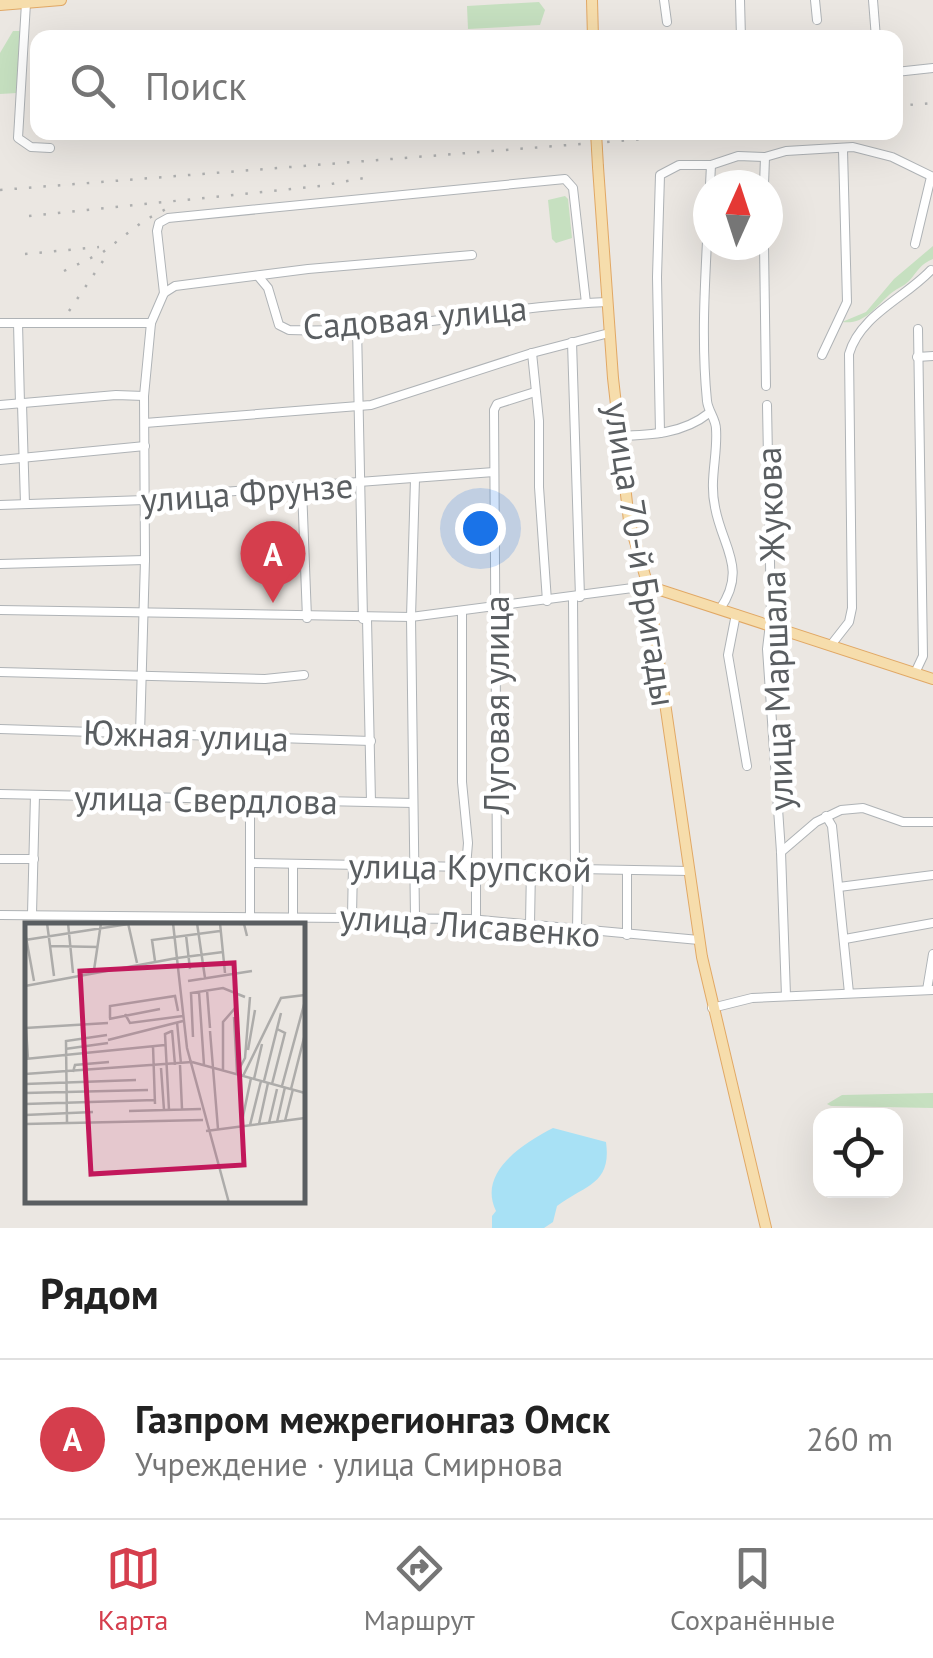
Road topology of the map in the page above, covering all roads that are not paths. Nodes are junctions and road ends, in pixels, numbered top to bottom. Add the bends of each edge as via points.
1 (61, 0) edge
2 (592, 0) edge
3 (664, 0) edge
4 (740, 0) edge
5 (815, 0) edge
6 (873, 0) edge
7 (26, 3) junction
8 (0, 5) edge
9 (816, 20) dead end
10 (666, 22) dead end
11 (593, 30) edge
12 (741, 30) edge
13 (875, 30) edge
14 (933, 68) edge
15 (903, 71) edge
16 (596, 140) edge
17 (50, 148) dead end
18 (843, 150) junction
19 (765, 157) junction
20 (711, 165) junction
21 (711, 170) edge
22 (765, 170) edge
23 (932, 177) edge
24 (915, 244) dead end
25 (472, 256) dead end
26 (706, 260) edge
27 (764, 260) edge
28 (931, 270) edge
29 (258, 276) junction
30 (164, 293) junction
31 (607, 302) junction
32 (586, 303) junction
33 (151, 322) junction
34 (0, 323) edge
35 (18, 323) junction
36 (357, 327) junction
37 (918, 329) dead end
38 (609, 332) junction
39 (572, 342) junction
40 (532, 353) junction
41 (822, 356) dead end
42 (918, 356) junction
43 (933, 356) edge
44 (766, 386) dead end
45 (535, 392) junction
46 (144, 396) junction
47 (21, 404) junction
48 (0, 405) edge
49 (767, 405) dead end
50 (360, 406) junction
51 (709, 414) junction
52 (145, 423) junction
53 (660, 433) junction
54 (618, 436) junction
55 (145, 446) junction
56 (23, 458) junction
57 (0, 460) edge
58 (494, 472) junction
59 (415, 479) junction
60 (360, 484) junction
61 (302, 488) junction
62 (145, 500) junction
63 (25, 504) junction
64 (0, 505) edge
65 (145, 560) junction
66 (0, 564) edge
67 (648, 586) junction
68 (576, 598) junction
69 (547, 601) junction
70 (496, 608) junction
71 (720, 609) junction
72 (0, 610) edge
73 (462, 612) junction
74 (144, 613) junction
75 (736, 614) junction
76 (307, 618) junction
77 (411, 618) junction
78 (365, 619) junction
79 (770, 625) junction
80 (831, 646) junction
81 (933, 647) edge
82 (923, 656) junction
83 (0, 672) edge
84 (915, 673) junction
85 (143, 675) junction
86 (304, 675) dead end
87 (933, 679) edge
88 (0, 730) edge
89 (140, 734) junction
90 (371, 741) junction
91 (747, 766) dead end
92 (0, 794) edge
93 (34, 795) junction
94 (250, 800) junction
95 (372, 802) junction
96 (413, 803) junction
97 (826, 816) junction
98 (933, 822) edge
99 (781, 852) junction
100 (0, 859) edge
101 (34, 859) junction
102 (250, 863) junction
103 (293, 864) junction
104 (353, 865) junction
105 (414, 866) junction
106 (471, 867) junction
107 (497, 867) junction
108 (531, 867) junction
109 (577, 868) junction
110 (626, 870) junction
111 (690, 871) junction
112 (933, 874) edge
113 (838, 887) junction
114 (32, 914) junction
115 (0, 915) edge
116 (250, 916) junction
117 (293, 916) junction
118 (352, 916) junction
119 (414, 918) junction
120 (476, 920) junction
121 (530, 924) junction
122 (933, 924) edge
123 (577, 930) junction
124 (627, 935) junction
125 (845, 939) junction
126 (699, 940) junction
127 (933, 954) edge
128 (930, 990) edge
129 (849, 994) junction
130 (786, 996) junction
131 (712, 1008) junction
132 (766, 1228) edge

1 - 7 main road
2 - 11 main road
3 - 10 street
4 - 12 street
5 - 9 street
6 - 13 street
7 - 8 main road
7 - 17 street via 18,138
14 - 15 street
16 - 31 main road, улица 70-й Бригады, bridge
18 - 19 street
18 - 23 street via 874,150
18 - 41 street via 847,302
19 - 20 street
19 - 22 street
20 - 21 street
20 - 53 street via 679,166 660,175
23 - 24 street
25 - 29 street
26 - 51 street
27 - 44 street
28 - 80 street via 867,323 848,354 852,608
29 - 30 street via 174,286
29 - 36 street, Садовая улица via 283,328
30 - 32 street via 157,231 168,218 566,179 573,188
30 - 33 street
31 - 32 street, Садовая улица
31 - 38 main road, улица 70-й Бригады
32 - 36 street, Садовая улица
33 - 35 street
33 - 46 street
34 - 35 street
35 - 47 street
36 - 50 street
37 - 42 street
38 - 39 street
38 - 54 main road, улица 70-й Бригады
39 - 40 street
39 - 68 street
40 - 45 street
40 - 50 street
42 - 43 street
42 - 82 street
45 - 58 street, Луговая улица via 494,406
45 - 69 street
46 - 47 street
46 - 52 street
47 - 48 street
47 - 56 street
49 - 79 street, улица Маршала Жукова
50 - 52 street
50 - 60 street
51 - 53 street
51 - 71 street via 717,427 714,502 733,564 732,587
52 - 55 street
53 - 54 street
54 - 67 main road, улица 70-й Бригады via 633,544
55 - 56 street
55 - 62 street
56 - 57 street
56 - 63 street
58 - 59 street, улица Фрунзе
58 - 70 street, Луговая улица
59 - 60 street, улица Фрунзе
59 - 77 street
60 - 61 street, улица Фрунзе
60 - 78 street
61 - 62 street, улица Фрунзе
61 - 76 street
62 - 63 street, улица Фрунзе
62 - 65 street
63 - 64 street, улица Фрунзе
65 - 66 street
65 - 74 street
67 - 68 street
67 - 71 main road
67 - 111 main road, улица 70-й Бригады
68 - 69 street
68 - 109 street
69 - 70 street
70 - 73 street
70 - 107 street, Луговая улица
71 - 75 main road
72 - 74 street
73 - 77 street
73 - 106 street via 462,770
74 - 76 street
74 - 85 street
75 - 79 main road
75 - 91 street via 728,655
76 - 78 street
77 - 78 street
77 - 96 street
78 - 90 street
79 - 80 main road
79 - 99 street, улица Маршала Жукова
80 - 84 main road
81 - 82 street
82 - 84 street
83 - 85 street
84 - 87 main road
85 - 86 street
85 - 89 street
88 - 89 street, Южная улица
89 - 90 street, Южная улица
90 - 95 street
92 - 93 street, улица Свердлова
93 - 94 street, улица Свердлова
93 - 101 street
94 - 95 street, улица Свердлова
94 - 102 street
95 - 96 street, улица Свердлова
96 - 105 street
97 - 98 street via 863,808 903,822
97 - 99 street, улица Маршала Жукова
97 - 113 street, улица Маршала Жукова
99 - 130 street, улица Маршала Жукова
100 - 101 street
101 - 114 street
102 - 103 street, улица Крупской
102 - 116 street
103 - 104 street, улица Крупской
103 - 117 street
104 - 105 street, улица Крупской
104 - 118 street
105 - 106 street, улица Крупской
105 - 119 street
106 - 107 street, улица Крупской
106 - 120 street
107 - 108 street, улица Крупской
108 - 109 street, улица Крупской
108 - 121 street
109 - 110 street, улица Крупской
109 - 123 street
110 - 111 street, улица Крупской
110 - 124 street
111 - 126 main road, улица 70-й Бригады
112 - 113 street
113 - 125 street, улица Маршала Жукова
114 - 115 street, улица Лисавенко
114 - 116 street, улица Лисавенко
116 - 117 street, улица Лисавенко
117 - 118 street, улица Лисавенко
118 - 119 street, улица Лисавенко
119 - 120 street, улица Лисавенко
120 - 121 street, улица Лисавенко
121 - 123 street, улица Лисавенко
122 - 125 street
123 - 124 street, улица Лисавенко
124 - 126 street, улица Лисавенко
125 - 129 street, улица Маршала Жукова
126 - 131 main road, улица 70-й Бригады
127 - 128 street
128 - 129 street
129 - 130 street
130 - 131 street
131 - 132 main road, улица 70-й Бригады

